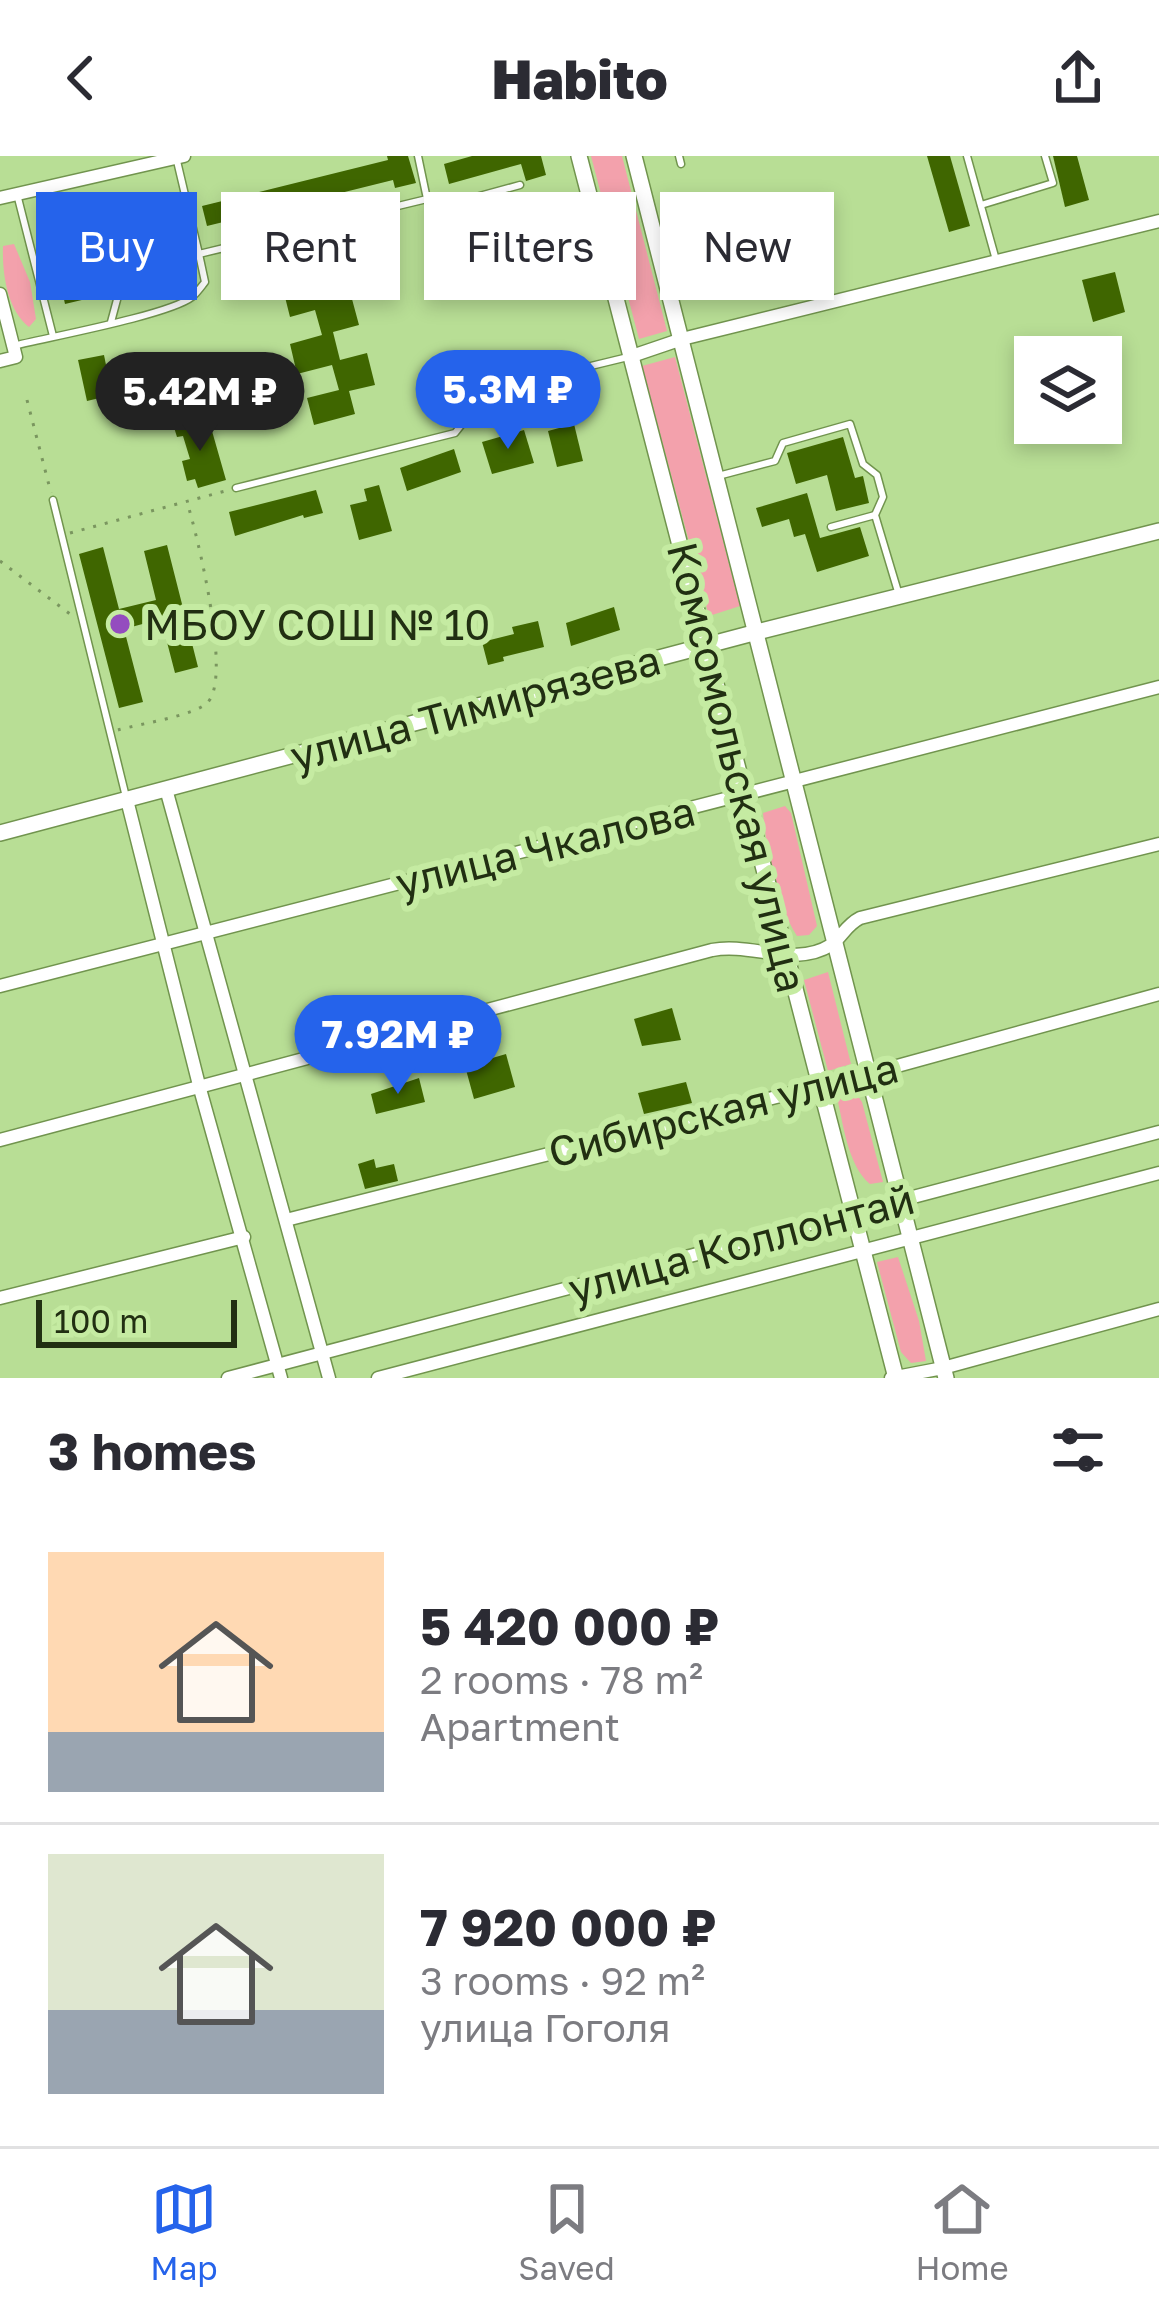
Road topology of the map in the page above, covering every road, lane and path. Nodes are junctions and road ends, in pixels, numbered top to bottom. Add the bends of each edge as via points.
1 (418, 156) edge
2 (579, 156) edge
3 (634, 156) edge
4 (968, 156) edge
5 (1045, 156) edge
6 (180, 157) edge
7 (126, 163) edge
8 (520, 185) dead end
9 (426, 192) edge
10 (494, 192) edge
11 (17, 194) junction
12 (0, 198) edge
13 (424, 200) edge
14 (981, 205) junction
15 (1159, 221) edge
16 (199, 254) junction
17 (997, 263) junction
18 (0, 294) edge
19 (111, 322) junction
20 (52, 336) junction
21 (682, 339) junction
22 (13, 346) junction
23 (632, 356) junction
24 (0, 361) edge
25 (27, 400) dead end
26 (718, 476) junction
27 (236, 488) joint
28 (53, 500) joint
29 (187, 502) junction
30 (875, 515) junction
31 (831, 527) dead end
32 (1159, 531) edge
33 (62, 536) junction
34 (0, 561) edge
35 (900, 598) junction
36 (85, 630) junction
37 (757, 632) junction
38 (707, 646) junction
39 (1159, 687) edge
40 (110, 732) junction
41 (793, 784) junction
42 (166, 789) junction
43 (747, 796) junction
44 (127, 800) junction
45 (0, 833) edge
46 (1159, 844) edge
47 (203, 930) junction
48 (163, 943) junction
49 (832, 944) junction
50 (786, 956) junction
51 (0, 986) edge
52 (1159, 994) edge
53 (868, 1074) junction
54 (244, 1078) junction
55 (819, 1086) junction
56 (200, 1089) junction
57 (1159, 1132) edge
58 (0, 1141) edge
59 (1159, 1174) edge
60 (899, 1201) junction
61 (854, 1213) junction
62 (286, 1220) junction
63 (244, 1237) junction
64 (909, 1237) junction
65 (864, 1249) junction
66 (0, 1298) edge
67 (1159, 1309) edge
68 (322, 1353) junction
69 (280, 1371) edge
70 (945, 1373) edge
71 (894, 1377) edge
72 (228, 1378) edge
73 (328, 1378) edge
74 (378, 1378) edge

1 - 9 lane
2 - 23 street, Комсомольская улица
3 - 21 street, Комсомольская улица
4 - 14 lane
5 - 14 lane via 1053,183
6 - 7 street
6 - 16 lane
7 - 11 street
8 - 10 lane
11 - 12 street
11 - 20 lane
13 - 16 lane
14 - 17 lane
15 - 17 street
16 - 19 lane via 125,270
16 - 19 lane via 206,282 190,299
17 - 21 street
18 - 22 street
19 - 20 lane
20 - 22 lane
21 - 23 street
21 - 26 street, Комсомольская улица
22 - 24 street via 16,357
23 - 27 lane via 488,391 455,434
23 - 38 street, Комсомольская улица
25 - 28 path
26 - 30 lane via 775,461 783,442 850,424 863,464 877,475 883,497
26 - 37 street, Комсомольская улица
27 - 29 path
28 - 33 lane
29 - 33 path
29 - 40 path via 214,627 215,693 205,706
30 - 31 lane
30 - 35 lane
32 - 35 street, улица Тимирязева
33 - 36 lane
34 - 36 path
35 - 37 street, улица Тимирязева
36 - 40 lane
37 - 38 street, улица Тимирязева
37 - 41 street, Комсомольская улица
38 - 42 street, улица Тимирязева
38 - 43 street, Комсомольская улица
39 - 41 street, улица Чкалова
40 - 44 lane
41 - 43 street, улица Чкалова
41 - 49 street, Комсомольская улица
42 - 44 street, улица Тимирязева
42 - 47 street
43 - 47 street, улица Чкалова
43 - 50 street, Комсомольская улица
44 - 45 street, улица Тимирязева
44 - 48 street
46 - 49 street via 860,918
47 - 48 street, улица Чкалова
47 - 54 street
48 - 51 street, улица Чкалова
48 - 56 street
49 - 50 street
49 - 53 street, Комсомольская улица
50 - 54 street via 712,950
50 - 55 street, Комсомольская улица
52 - 53 street, Сибирская улица
53 - 55 street, Сибирская улица
53 - 60 street, Комсомольская улица
54 - 56 street
54 - 62 street
55 - 61 street, Комсомольская улица
55 - 62 street, Сибирская улица
56 - 58 street
56 - 63 street
57 - 60 street, улица Коллонтай
59 - 64 street, улица Коллонтай
60 - 61 street, улица Коллонтай
60 - 64 street, Комсомольская улица
61 - 65 street, Комсомольская улица
61 - 68 street, улица Коллонтай
62 - 68 street
63 - 66 street
63 - 69 street
64 - 65 street, улица Коллонтай
64 - 70 street, Комсомольская улица
65 - 71 street, Комсомольская улица
65 - 74 street, улица Коллонтай
67 - 70 street
68 - 69 street, улица Коллонтай
68 - 73 street
69 - 72 street
70 - 71 street

